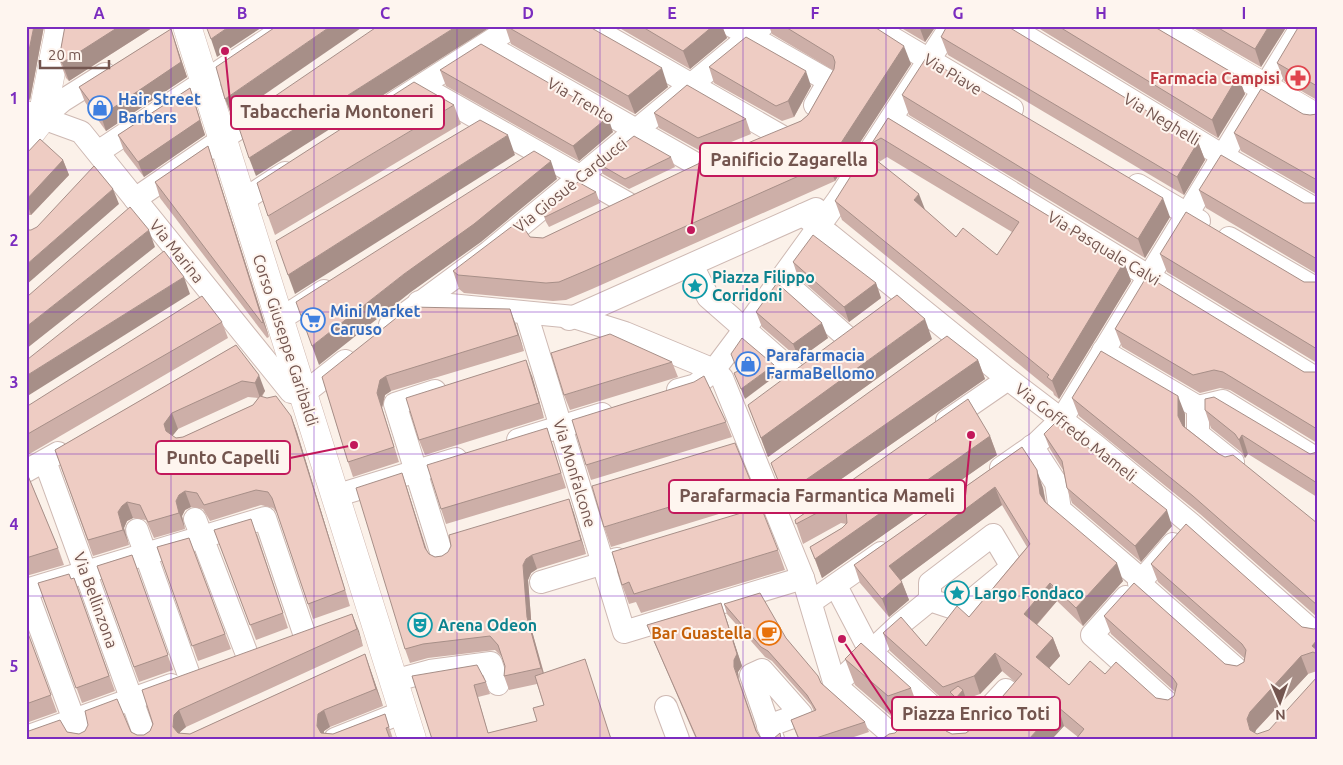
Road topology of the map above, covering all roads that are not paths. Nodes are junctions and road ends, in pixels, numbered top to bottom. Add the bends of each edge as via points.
1 (60, 26) edge
2 (288, 26) edge
3 (514, 26) edge
4 (590, 26) edge
5 (872, 26) edge
6 (951, 26) edge
7 (1009, 26) edge
8 (1159, 26) edge
9 (1304, 26) edge
10 (177, 30) edge
11 (748, 30) edge
12 (1317, 33) edge
13 (487, 45) junction
14 (930, 60) junction
15 (125, 61) edge
16 (205, 83) junction
17 (692, 84) junction
18 (420, 86) junction
19 (1265, 87) junction
20 (285, 96) edge
21 (41, 110) edge
22 (380, 112) edge
23 (1317, 118) edge
24 (890, 119) junction
25 (1029, 120) edge
26 (636, 131) junction
27 (781, 136) junction
28 (222, 139) junction
29 (755, 147) edge
30 (1223, 156) junction
31 (97, 161) junction
32 (299, 164) edge
33 (1121, 174) edge
34 (581, 176) junction
35 (677, 180) edge
36 (242, 201) junction
37 (133, 207) junction
38 (1317, 210) edge
39 (1187, 214) junction
40 (602, 215) edge
41 (817, 226) junction
42 (692, 265) junction
43 (1149, 276) junction
44 (781, 279) junction
45 (338, 282) edge
46 (1317, 289) edge
47 (613, 300) junction
48 (420, 302) junction
49 (526, 313) junction
50 (574, 318) junction
51 (281, 325) junction
52 (744, 330) junction
53 (620, 331) junction
54 (532, 335) junction
55 (849, 339) edge
56 (587, 345) edge
57 (245, 346) junction
58 (1104, 351) junction
59 (718, 374) junction
60 (798, 376) edge
61 (1008, 379) junction
62 (1317, 379) edge
63 (458, 384) edge
64 (289, 396) junction
65 (660, 396) edge
66 (624, 407) edge
67 (1198, 407) junction
68 (1062, 419) junction
69 (561, 427) junction
70 (928, 434) edge
71 (79, 441) edge
72 (1032, 446) junction
73 (1317, 459) edge
74 (1233, 462) edge
75 (36, 466) edge
76 (416, 471) junction
77 (985, 479) edge
78 (335, 496) junction
79 (1191, 524) junction
80 (198, 528) junction
81 (137, 530) dead end
82 (899, 540) edge
83 (445, 545) dead end
84 (639, 552) edge
85 (145, 553) junction
86 (603, 564) junction
87 (803, 565) junction
88 (85, 572) junction
89 (1140, 581) junction
90 (541, 582) dead end
91 (836, 586) junction
92 (26, 590) edge
93 (930, 600) dead end
94 (811, 602) junction
95 (1317, 635) edge
96 (305, 636) edge
97 (874, 655) junction
98 (248, 657) edge
99 (1240, 672) edge
100 (393, 681) junction
101 (498, 684) dead end
102 (839, 688) junction
103 (1006, 690) edge
104 (132, 699) junction
105 (666, 706) dead end
106 (1170, 706) edge
107 (403, 712) junction
108 (77, 729) edge
109 (771, 732) edge
110 (26, 737) edge
111 (964, 738) edge
112 (146, 739) edge
113 (336, 739) edge
114 (412, 739) edge
115 (678, 739) edge
116 (897, 739) edge

1 - 21 street
2 - 16 street
3 - 13 street
4 - 17 street
5 - 14 street, Via Piave
6 - 14 street
7 - 30 street, Via Neghelli
8 - 19 street
9 - 12 street
9 - 19 street
10 - 16 street, Corso Giuseppe Garibaldi
11 - 17 street, Via Giosuè Carducci
11 - 27 street via 829,81 805,124
13 - 18 street
13 - 26 street, Via Trento
14 - 24 street
14 - 25 street, Via Piave
15 - 21 street
16 - 28 street, Corso Giuseppe Garibaldi
16 - 31 street
17 - 26 street, Via Giosuè Carducci
17 - 27 street
18 - 22 street
18 - 34 street via 479,129 532,159
19 - 23 street
19 - 30 street
20 - 28 street
21 - 31 street, Via Marina via 81,132
24 - 41 street via 838,200
24 - 43 street, Via Pasquale Calvi
26 - 34 street, Via Giosuè Carducci
26 - 35 street, Via Trento via 711,165
27 - 29 street
28 - 36 street, Corso Giuseppe Garibaldi
28 - 37 street
30 - 38 street, Via Neghelli
30 - 39 street
31 - 37 street, Via Marina
32 - 36 street
33 - 39 street
34 - 40 street via 635,199
34 - 48 street, Via Giosuè Carducci via 534,227 489,252
36 - 51 street, Corso Giuseppe Garibaldi via 269,254
37 - 57 street, Via Marina via 203,300
39 - 43 street
39 - 46 street
41 - 42 street
41 - 44 street
41 - 61 street, Via Goffredo Mameli via 898,302 949,343
42 - 47 street
42 - 52 street via 708,297
43 - 58 street
43 - 62 street, Via Pasquale Calvi
44 - 52 street
44 - 55 street
45 - 51 street
47 - 50 street
47 - 53 street
48 - 49 street
48 - 64 street, Via Giosuè Carducci via 369,342
49 - 50 street
49 - 54 street, Via Monfalcone
50 - 53 street
50 - 54 street
51 - 57 street
51 - 64 street, Corso Giuseppe Garibaldi
52 - 59 street
52 - 60 street
53 - 56 street
53 - 59 street
54 - 69 street, Via Monfalcone
57 - 64 street, Via Marina
58 - 67 street
58 - 68 street
59 - 65 street
59 - 87 street via 747,414 740,448 770,473 766,513 793,529
61 - 68 street, Via Goffredo Mameli
61 - 70 street
63 - 76 street via 395,404
64 - 78 street, Corso Giuseppe Garibaldi
66 - 69 street
67 - 73 street via 1223,402
67 - 74 street via 1198,434
68 - 72 street
68 - 79 street, Via Goffredo Mameli
69 - 76 street
69 - 86 street, Via Monfalcone
71 - 75 street
72 - 77 street
72 - 89 street via 1056,483 1060,510
75 - 88 street, Via Bellinzona
76 - 78 street
76 - 83 street
78 - 100 street, Corso Giuseppe Garibaldi via 375,655
79 - 89 street
79 - 95 street, Via Goffredo Mameli
80 - 85 street
80 - 96 street via 265,518
80 - 98 street
81 - 85 street
82 - 91 street
84 - 86 street
85 - 88 street
85 - 104 street via 198,675
86 - 87 street, Via Monfalcone via 624,632
86 - 90 street
87 - 94 street
88 - 92 street
88 - 104 street, Via Bellinzona
89 - 99 street
89 - 106 street via 1092,635
91 - 94 street
91 - 97 street
92 - 108 street
93 - 97 street
94 - 102 street
97 - 102 street
97 - 111 street
100 - 101 street via 430,671 491,662
100 - 107 street, Corso Giuseppe Garibaldi
102 - 116 street
103 - 111 street
104 - 108 street
104 - 112 street, Via Bellinzona
105 - 115 street
107 - 113 street
107 - 114 street, Corso Giuseppe Garibaldi
108 - 110 street
109 - 109 street via 801,714 762,670 751,675

